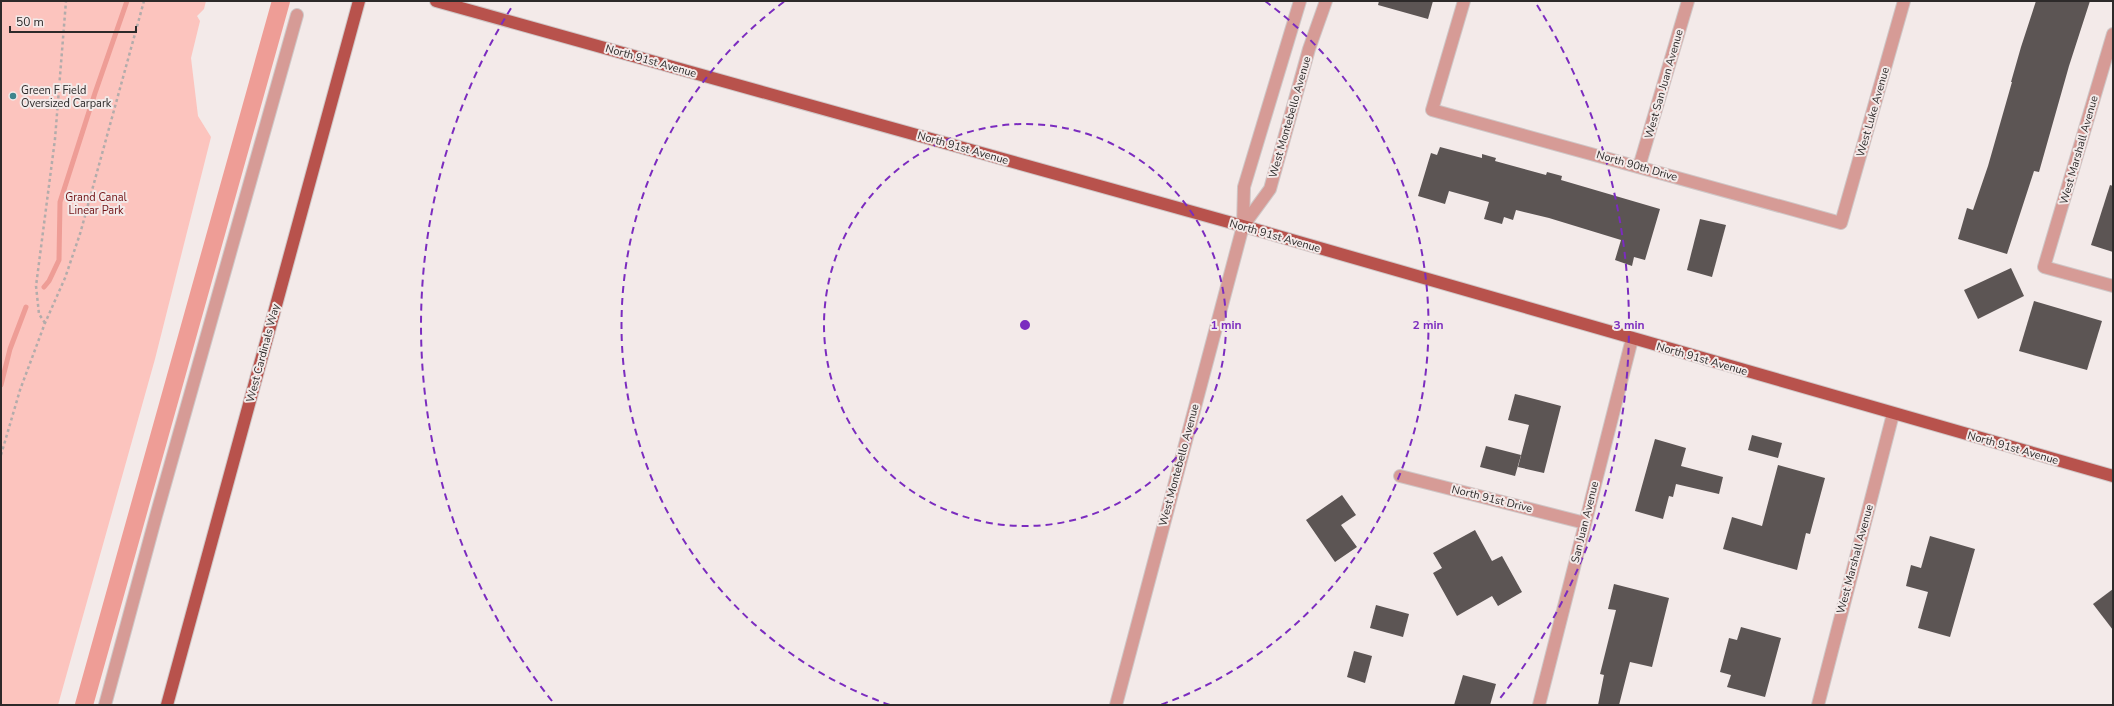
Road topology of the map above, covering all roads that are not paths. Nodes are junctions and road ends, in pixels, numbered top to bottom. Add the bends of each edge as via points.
1 (359, 1) edge
2 (436, 1) edge
3 (1300, 1) edge
4 (1326, 1) edge
5 (1464, 1) edge
6 (1688, 1) edge
7 (1904, 1) edge
8 (297, 15) dead end
9 (2113, 34) edge
10 (1639, 167) junction
11 (1841, 223) joint
12 (1243, 226) junction
13 (2113, 286) edge
14 (1632, 339) junction
15 (1893, 414) junction
16 (1400, 476) dead end
17 (2113, 476) edge
18 (1585, 523) junction
19 (105, 705) edge
20 (168, 705) edge
21 (1116, 705) edge
22 (1539, 705) edge
23 (1818, 705) edge

1 - 20 main road, West Cardinals Way
2 - 12 main road, North 91st Avenue
3 - 12 street, West Montebello Avenue via 1244,187
4 - 12 street, West Montebello Avenue via 1309,49 1270,189
5 - 10 street, North 90th Drive via 1432,110
6 - 10 street, West San Juan Avenue
7 - 11 street, West Luke Avenue
8 - 19 street
9 - 13 street, West Marshall Avenue via 2044,267
10 - 11 street, North 90th Drive
12 - 14 main road, North 91st Avenue
12 - 21 street, West Montebello Avenue
14 - 15 main road, North 91st Avenue
14 - 18 street, San Juan Avenue
15 - 17 main road, North 91st Avenue
15 - 23 street, West Marshall Avenue
16 - 18 street, North 91st Drive
18 - 22 street, San Juan Avenue

